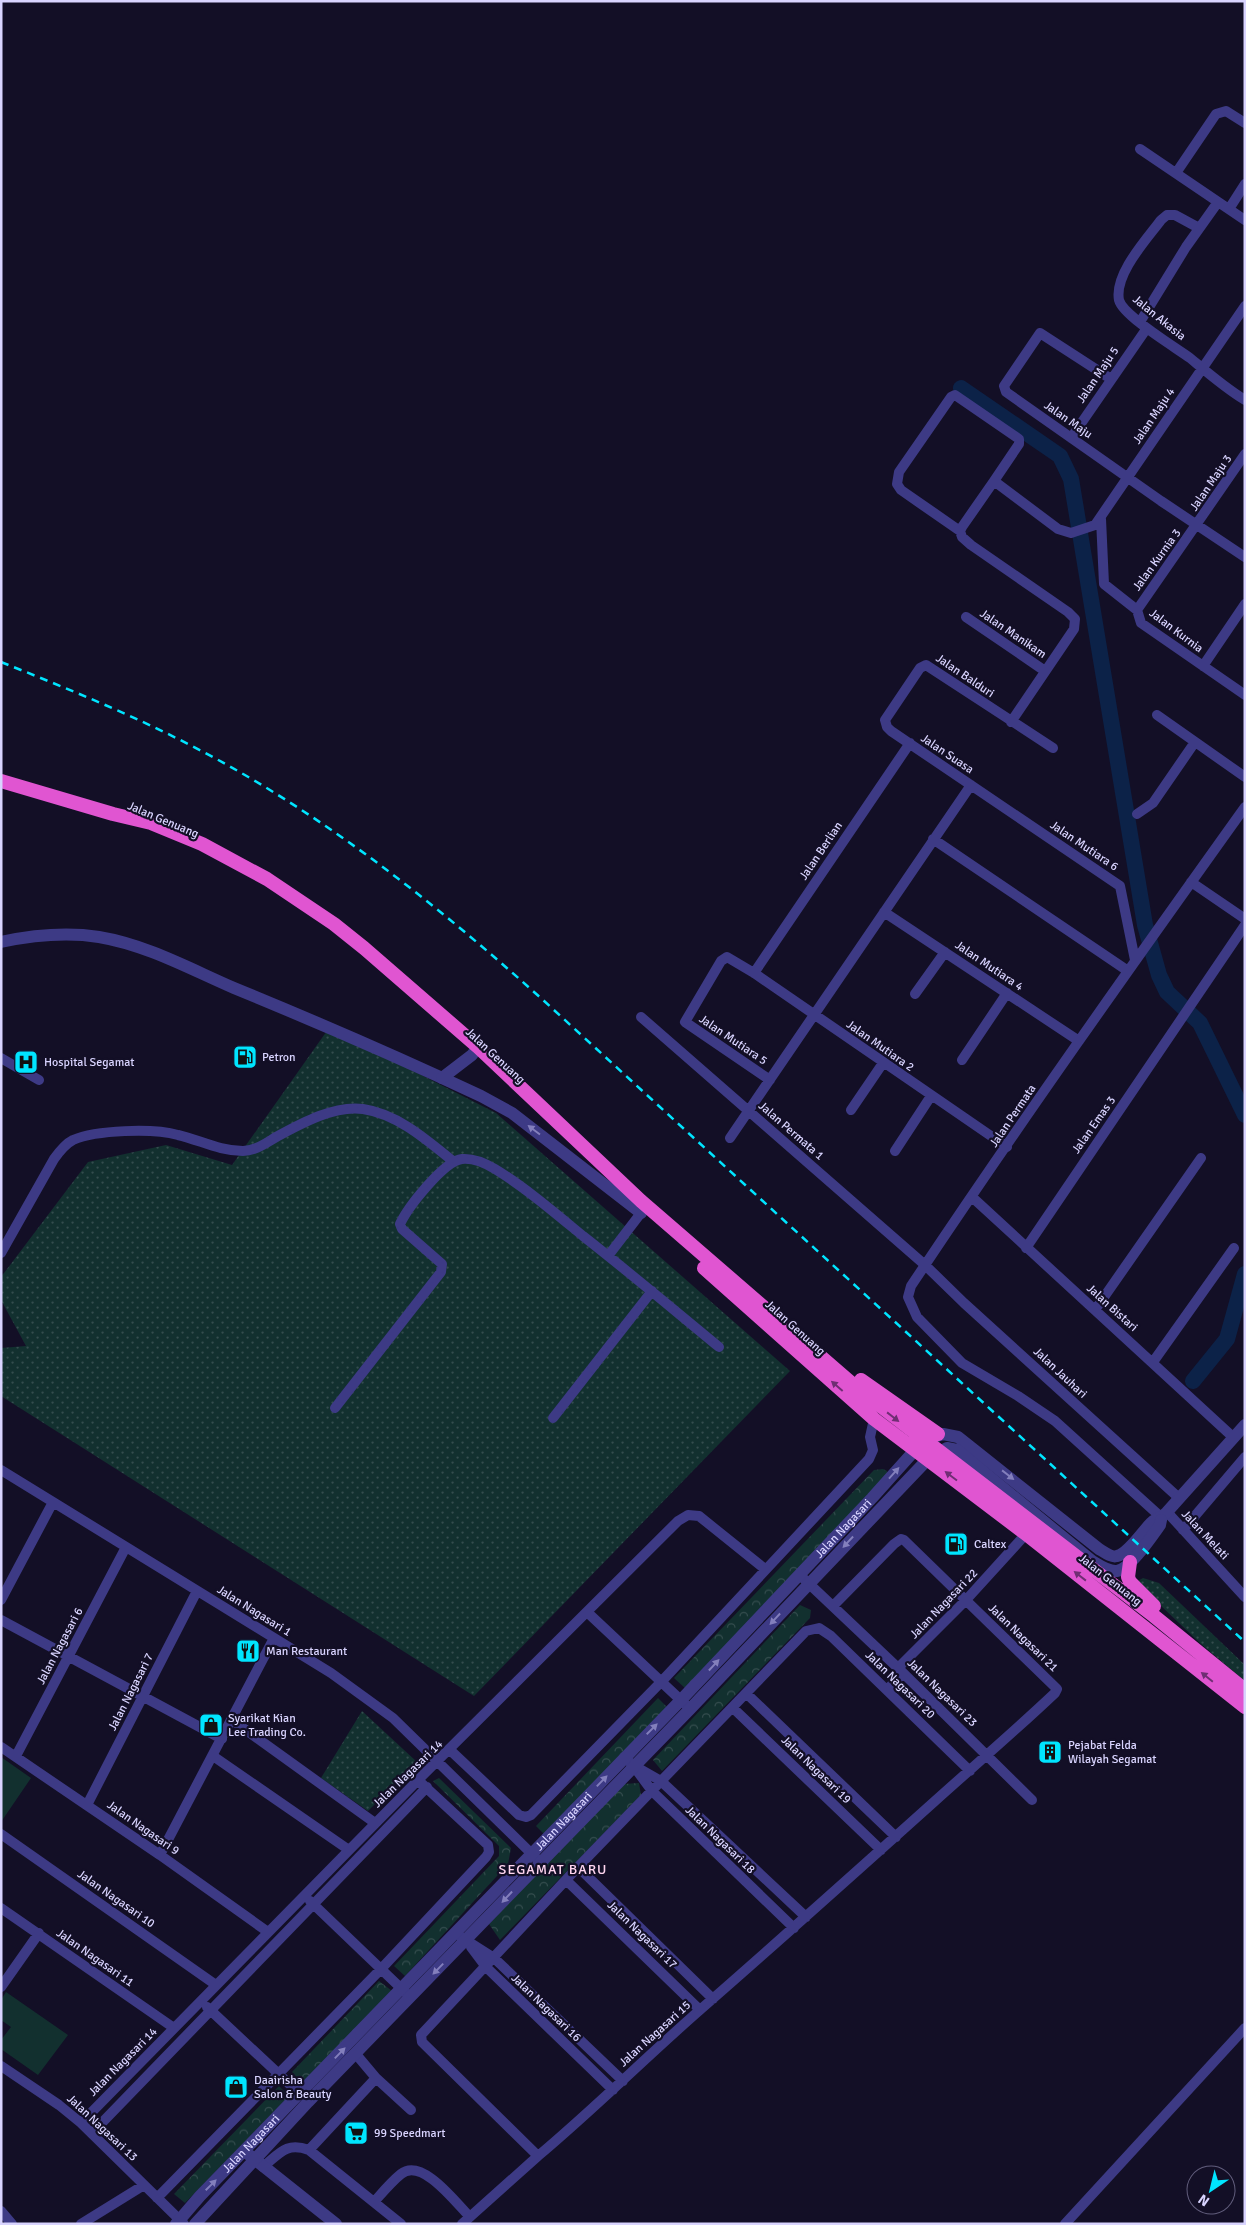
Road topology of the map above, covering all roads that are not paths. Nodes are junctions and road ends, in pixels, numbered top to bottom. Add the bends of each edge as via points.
1 (1245, 123) edge
2 (1140, 149) dead end
3 (1176, 173) junction
4 (1245, 184) edge
5 (1218, 202) junction
6 (1229, 209) junction
7 (1245, 220) edge
8 (1199, 228) junction
9 (1245, 306) edge
10 (1144, 325) junction
11 (1202, 369) junction
12 (1111, 379) junction
13 (1245, 400) edge
14 (1072, 438) junction
15 (1245, 454) edge
16 (1127, 478) junction
17 (994, 482) junction
18 (1101, 519) junction
19 (1198, 525) junction
20 (960, 531) junction
21 (1245, 557) edge
22 (1245, 604) edge
23 (1137, 610) junction
24 (966, 618) dead end
25 (1203, 666) junction
26 (1046, 671) junction
27 (1245, 695) edge
28 (1157, 715) dead end
29 (1011, 722) junction
30 (1195, 742) junction
31 (910, 743) junction
32 (1053, 748) dead end
33 (1245, 777) edge
34 (1, 782) edge
35 (971, 785) junction
36 (1243, 811) edge
37 (1137, 814) dead end
38 (933, 839) junction
39 (1191, 882) junction
40 (884, 912) junction
41 (1245, 918) edge
42 (1245, 925) edge
43 (1, 942) edge
44 (945, 952) junction
45 (1135, 960) junction
46 (1128, 971) junction
47 (754, 973) junction
48 (1007, 993) junction
49 (915, 994) dead end
50 (814, 1016) junction
51 (641, 1017) dead end
52 (1079, 1041) junction
53 (475, 1051) junction
54 (1, 1058) edge
55 (962, 1060) dead end
56 (883, 1063) junction
57 (442, 1078) junction
58 (39, 1080) dead end
59 (770, 1080) junction
60 (931, 1096) junction
61 (851, 1110) dead end
62 (749, 1111) junction
63 (730, 1138) dead end
64 (1007, 1147) junction
65 (895, 1151) dead end
66 (1201, 1158) dead end
67 (454, 1162) junction
68 (972, 1197) junction
69 (642, 1213) junction
70 (1026, 1248) junction
71 (1234, 1248) dead end
72 (1, 1253) edge
73 (608, 1256) junction
74 (925, 1265) junction
75 (652, 1292) junction
76 (908, 1296) joint
77 (1096, 1310) junction
78 (797, 1336) junction
79 (719, 1347) dead end
80 (1153, 1362) junction
81 (335, 1408) dead end
82 (553, 1418) dead end
83 (874, 1418) junction
84 (1245, 1425) edge
85 (938, 1434) junction
86 (1234, 1438) junction
87 (920, 1444) junction
88 (934, 1455) junction
89 (1245, 1457) edge
90 (1, 1470) edge
91 (1180, 1498) junction
92 (53, 1502) junction
93 (1164, 1515) junction
94 (1183, 1530) junction
95 (1026, 1534) junction
96 (126, 1547) junction
97 (1130, 1562) junction
98 (765, 1569) junction
99 (804, 1579) junction
100 (197, 1591) junction
101 (1245, 1596) edge
102 (1, 1600) edge
103 (966, 1600) junction
104 (833, 1606) junction
105 (587, 1612) junction
106 (1, 1620) edge
107 (274, 1638) junction
108 (1198, 1650) junction
109 (68, 1657) junction
110 (901, 1671) junction
111 (662, 1682) junction
112 (887, 1690) junction
113 (1245, 1690) edge
114 (747, 1694) junction
115 (143, 1698) junction
116 (685, 1705) junction
117 (1245, 1707) edge
118 (733, 1708) junction
119 (232, 1720) junction
120 (222, 1739) junction
121 (1, 1747) edge
122 (450, 1750) junction
123 (16, 1756) junction
124 (213, 1756) junction
125 (988, 1756) junction
126 (629, 1761) junction
127 (438, 1762) junction
128 (970, 1771) junction
129 (418, 1780) junction
130 (661, 1781) junction
131 (427, 1787) junction
132 (652, 1791) junction
133 (1032, 1800) dead end
134 (87, 1805) junction
135 (376, 1823) junction
136 (1, 1834) edge
137 (896, 1837) junction
138 (349, 1850) junction
139 (881, 1850) junction
140 (160, 1855) junction
141 (536, 1858) junction
142 (578, 1868) junction
143 (566, 1880) junction
144 (304, 1896) junction
145 (314, 1904) junction
146 (1, 1908) edge
147 (806, 1917) junction
148 (794, 1928) junction
149 (268, 1932) junction
150 (39, 1933) junction
151 (461, 1936) junction
152 (494, 1958) junction
153 (486, 1966) junction
154 (381, 1969) junction
155 (2, 1984) edge
156 (216, 1986) junction
157 (406, 1993) junction
158 (713, 1999) junction
159 (201, 2001) junction
160 (210, 2010) junction
161 (700, 2010) junction
162 (174, 2028) junction
163 (1245, 2028) edge
164 (355, 2054) junction
165 (1, 2066) edge
166 (279, 2074) junction
167 (376, 2078) junction
168 (622, 2081) junction
169 (613, 2090) junction
170 (300, 2094) junction
171 (411, 2110) dead end
172 (81, 2123) junction
173 (92, 2133) junction
174 (309, 2150) junction
175 (538, 2156) junction
176 (254, 2159) junction
177 (144, 2185) junction
178 (157, 2198) junction
179 (374, 2202) junction
180 (1, 2211) edge
181 (466, 2221) edge
182 (179, 2222) edge
183 (12, 2224) edge
184 (81, 2224) edge
185 (195, 2224) edge
186 (336, 2224) edge
187 (401, 2224) edge
188 (1064, 2224) edge

1 - 3 street via 1226,111 1216,114
2 - 3 street
3 - 5 street
4 - 6 street
5 - 6 street
5 - 8 street, Jalan Maju 5
6 - 7 street
8 - 10 street, Jalan Maju 5
8 - 10 street, Jalan Akasia via 1175,215 1167,215 1128,264 1120,284 1119,300 1125,310
9 - 11 street, Jalan Maju 4
10 - 11 street, Jalan Akasia
10 - 12 street, Jalan Maju 5
11 - 13 street, Jalan Akasia
11 - 16 street, Jalan Maju 4
12 - 14 street, Jalan Maju 5
12 - 14 street, Jalan Maju via 1043,334 1037,334 1005,383 1004,390
14 - 16 street, Jalan Maju
15 - 19 street, Jalan Maju 3
16 - 18 street, Jalan Maju 4
16 - 19 street, Jalan Maju
17 - 18 street via 1058,529 1071,533 1095,525
17 - 20 street
17 - 20 street via 1019,444 1019,439 955,395 900,472 897,484
18 - 23 street, Jalan Kurnia via 1104,584
19 - 21 street, Jalan Maju
19 - 23 street, Jalan Kurnia 3
20 - 26 street via 962,537 986,557 1072,615 1074,629
22 - 25 street
23 - 25 street, Jalan Kurnia via 1141,623
24 - 26 street, Jalan Manikam
25 - 27 street, Jalan Kurnia
26 - 29 street
28 - 30 street
29 - 31 street, Jalan Balduri via 923,665 886,720 891,731
29 - 32 street, Jalan Balduri
30 - 33 street
30 - 37 street via 1154,803
31 - 35 street, Jalan Suasa
31 - 47 street, Jalan Berlian
34 - 53 highway, Jalan Genuang via 151,824 202,844 290,894 364,948
35 - 38 street
35 - 45 street, Jalan Mutiara 6 via 1120,886
36 - 39 street
38 - 40 street
38 - 46 street
39 - 41 street
39 - 45 street, Jalan Permata
40 - 44 street, Jalan Mutiara 4
40 - 50 street
42 - 70 street, Jalan Emas 3
43 - 57 street via 58,934 120,942 192,968
44 - 48 street, Jalan Mutiara 4
44 - 49 street
45 - 46 street, Jalan Permata
46 - 52 street, Jalan Permata
47 - 50 street, Jalan Mutiara 5
47 - 59 street, Jalan Mutiara 5 via 730,958 724,959 685,1022
48 - 52 street, Jalan Mutiara 4
48 - 55 street
50 - 56 street, Jalan Mutiara 2
50 - 59 street
51 - 62 street, Jalan Permata 1
52 - 64 street, Jalan Permata
53 - 57 street
53 - 69 highway, Jalan Genuang
53 - 78 highway, Jalan Genuang
54 - 58 street
56 - 60 street, Jalan Mutiara 2
56 - 61 street
69 -> 57 street via 512,1113
59 - 62 street
60 - 64 street, Jalan Mutiara 2
60 - 65 street
62 - 63 street
62 - 74 street, Jalan Permata 1
64 - 68 street, Jalan Permata
66 - 77 street
67 - 72 street via 414,1131 363,1109 340,1110 309,1121 248,1151 226,1150 160,1131 121,1132 72,1140 54,1159
67 - 73 street via 473,1160 496,1170
67 - 81 street via 438,1175 400,1224 442,1264 441,1272
68 - 70 street, Jalan Bistari
68 - 74 street, Jalan Permata
69 - 73 street
83 -> 69 highway, Jalan Genuang
70 - 77 street, Jalan Bistari
71 - 80 street
73 - 75 street
74 - 76 street, Jalan Permata
74 - 91 street, Jalan Jauhari
75 - 79 street
75 - 82 street
76 - 93 street, Jalan Melati via 917,1316 962,1363 1056,1421
77 - 80 street, Jalan Bistari
78 - 85 highway
78 -> 87 highway, Jalan Genuang
80 - 86 street, Jalan Bistari
83 - 87 highway, Jalan Genuang
83 - 98 street via 870,1437 873,1450 868,1459
84 - 86 street
85 - 87 street
85 -> 93 street via 958,1437 1099,1549 1113,1556 1124,1552 1154,1520
86 - 91 street
87 - 88 highway, Jalan Genuang
99 -> 87 street, Jalan Nagasari
95 -> 88 highway, Jalan Genuang
88 - 97 street via 952,1448 960,1452 1092,1561 1115,1571
88 -> 99 street, Jalan Nagasari
88 - 108 highway, Jalan Genuang
89 - 94 street
90 - 92 street, Jalan Nagasari 1
91 - 93 street
92 - 96 street, Jalan Nagasari 1
92 - 102 street
93 - 94 street, Jalan Melati
93 - 97 street via 1160,1525
94 - 101 street, Jalan Melati
95 - 103 street, Jalan Nagasari 22
117 -> 95 highway, Jalan Genuang
96 - 100 street, Jalan Nagasari 1
96 - 109 street, Jalan Nagasari 6
97 - 108 highway via 1130,1582
98 - 105 street, Jalan Nagasari 14 via 699,1516 688,1515 678,1521
98 - 111 street
99 - 104 street, Jalan Nagasari 23
99 - 116 street, Jalan Nagasari
100 - 107 street, Jalan Nagasari 1
100 - 115 street, Jalan Nagasari 7
103 - 104 street via 908,1542 901,1539
103 - 110 street, Jalan Nagasari 22
103 - 125 street, Jalan Nagasari 21 via 1056,1689 1056,1693
104 - 110 street, Jalan Nagasari 23
105 - 111 street
105 - 122 street, Jalan Nagasari 14
106 - 109 street
107 - 119 street
107 - 127 street, Jalan Nagasari 1 via 373,1702
108 - 113 highway, Jalan Genuang
109 - 115 street
109 - 123 street, Jalan Nagasari 6
110 - 112 street, Jalan Nagasari 22
110 - 125 street, Jalan Nagasari 23
111 - 116 street
111 - 122 street via 535,1812 526,1817
112 - 114 street, Jalan Nagasari 20 via 819,1628 806,1631
112 - 128 street, Jalan Nagasari 20
114 - 118 street
114 - 137 street
115 - 120 street
115 - 134 street, Jalan Nagasari 7
116 - 126 street, Jalan Nagasari
118 - 130 street
118 - 139 street, Jalan Nagasari 19
119 - 120 street
119 - 135 street
120 - 124 street
121 - 123 street, Jalan Nagasari 9
122 - 127 street, Jalan Nagasari 14
123 - 134 street, Jalan Nagasari 9
124 - 138 street
124 - 140 street
125 - 128 street, Jalan Nagasari 15
125 - 133 street, Jalan Nagasari 23
126 - 130 street
126 - 132 street, Jalan Nagasari 18
126 - 141 street, Jalan Nagasari
127 - 129 street, Jalan Nagasari 14
127 - 141 street, Jalan Nagasari 1
128 - 137 street, Jalan Nagasari 15
129 - 131 street
129 - 135 street, Jalan Nagasari 14
130 - 132 street
130 - 147 street
131 - 145 street, Jalan Nagasari 14
131 - 154 street via 488,1845 489,1852
132 - 142 street
132 - 148 street, Jalan Nagasari 18
134 - 140 street, Jalan Nagasari 9
135 - 138 street, Jalan Nagasari 14
136 - 156 street, Jalan Nagasari 10
137 - 139 street, Jalan Nagasari 15
138 - 144 street, Jalan Nagasari 14
139 - 147 street, Jalan Nagasari 15
140 - 149 street, Jalan Nagasari 9
141 - 151 street, Jalan Nagasari
142 - 143 street
142 - 158 street
143 - 152 street
143 - 161 street, Jalan Nagasari 17
144 - 145 street
144 - 149 street, Jalan Nagasari 14
145 - 154 street
145 - 160 street, Jalan Nagasari 14
146 - 150 street, Jalan Nagasari 11
147 - 148 street, Jalan Nagasari 15
148 - 158 street, Jalan Nagasari 15
149 - 156 street, Jalan Nagasari 14
150 - 155 street
150 - 162 street, Jalan Nagasari 11
151 - 152 street
151 - 153 street, Jalan Nagasari 16
151 - 157 street, Jalan Nagasari
152 - 153 street
152 - 168 street
153 - 169 street, Jalan Nagasari 16
153 - 175 street via 420,2038
154 - 157 street
154 - 166 street
156 - 159 street, Jalan Nagasari 14
157 - 164 street, Jalan Nagasari
170 -> 157 street, Jalan Nagasari
158 - 161 street, Jalan Nagasari 15
159 - 160 street
159 - 162 street, Jalan Nagasari 14
160 - 166 street
160 - 173 street, Jalan Nagasari 14
161 - 168 street, Jalan Nagasari 15
162 - 172 street, Jalan Nagasari 14
163 - 188 street
164 - 167 street
164 - 176 street, Jalan Nagasari
165 - 172 street, Jalan Nagasari 13
166 - 170 street
166 - 178 street
167 - 171 street
167 - 174 street
168 - 169 street, Jalan Nagasari 15
169 - 175 street, Jalan Nagasari 15
170 - 176 street, Jalan Nagasari
172 - 173 street, Jalan Nagasari 13
173 - 177 street, Jalan Nagasari 13
174 - 176 street via 293,2146
174 - 179 street
175 - 181 street, Jalan Nagasari 15
182 -> 176 street, Jalan Nagasari
176 - 185 street, Jalan Nagasari
176 - 186 street
177 - 178 street, Jalan Nagasari 13
177 - 184 street
178 - 182 street, Jalan Nagasari 13
179 - 181 street via 401,2174 417,2170 438,2184
179 - 187 street
180 - 183 street

